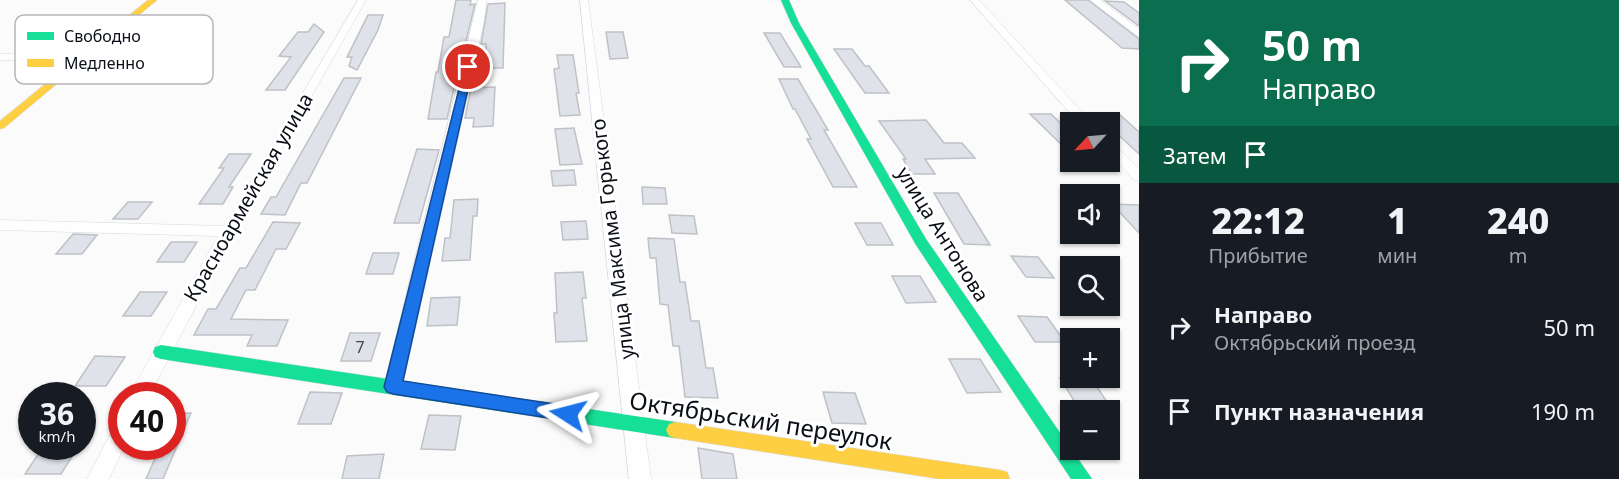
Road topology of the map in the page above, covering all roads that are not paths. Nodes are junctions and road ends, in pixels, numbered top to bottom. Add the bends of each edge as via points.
1 (153, 0) edge
2 (362, 0) edge
3 (482, 0) edge
4 (584, 0) edge
5 (785, 0) edge
6 (974, 0) edge
7 (1094, 0) edge
8 (135, 15) edge
9 (1139, 34) edge
10 (51, 84) edge
11 (1076, 112) edge
12 (0, 126) edge
13 (1120, 157) edge
14 (1139, 177) edge
15 (0, 225) edge
16 (228, 231) junction
17 (160, 352) junction
18 (146, 382) edge
19 (393, 387) junction
20 (634, 423) junction
21 (108, 459) edge
22 (98, 479) edge
23 (640, 479) edge
24 (1000, 479) edge
25 (1082, 479) edge

1 - 8 street
2 - 16 street, Красноармейская улица
3 - 19 street
4 - 20 street, улица Максима Горького
5 - 25 street, улица Антонова via 921,242
6 - 11 street
7 - 9 street
10 - 12 street
13 - 14 street
15 - 16 street
16 - 17 street, Красноармейская улица
17 - 18 street, Красноармейская улица
17 - 19 street, Октябрьский переулок
19 - 20 street, Октябрьский переулок
20 - 23 street, улица Максима Горького
20 - 24 street, Октябрьский переулок
21 - 22 street

